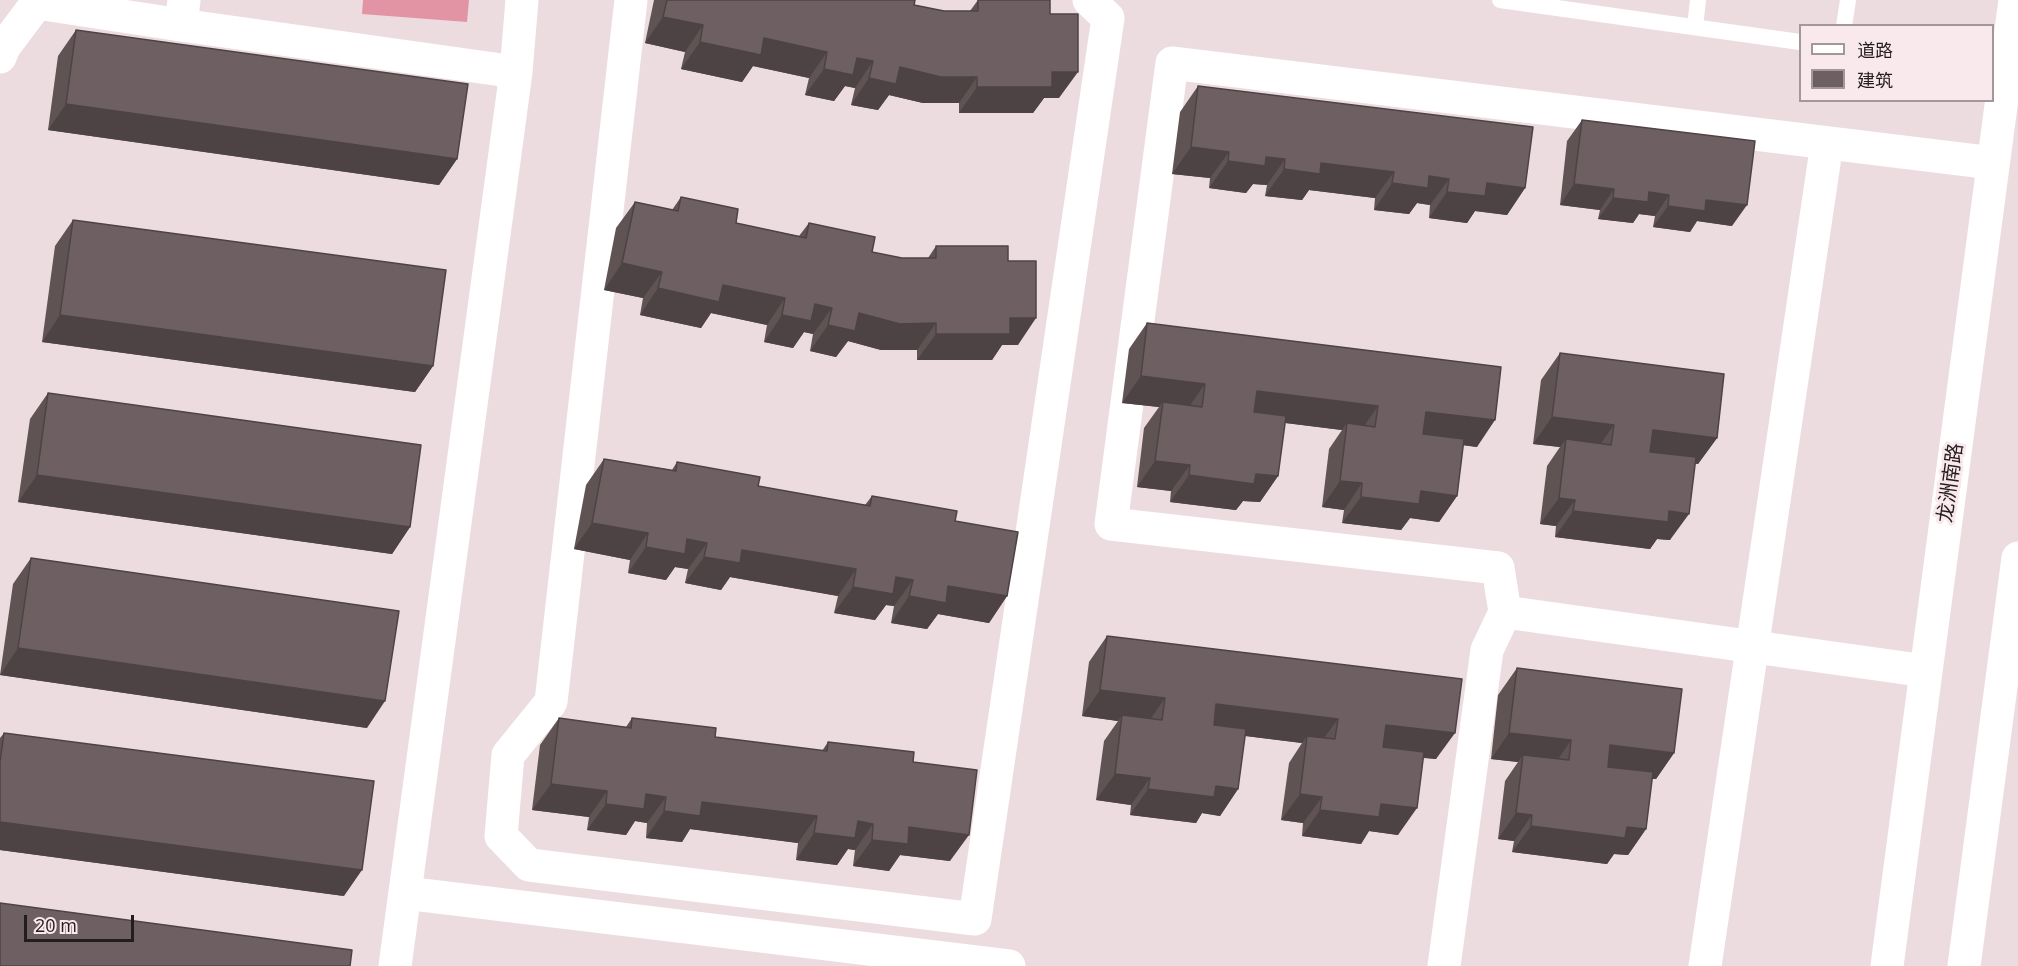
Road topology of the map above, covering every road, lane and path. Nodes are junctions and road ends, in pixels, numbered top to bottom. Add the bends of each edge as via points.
1 (522, 0) edge
2 (631, 0) edge
3 (1089, 0) edge
4 (1500, 0) edge
5 (1698, 0) edge
6 (1848, 0) edge
7 (2015, 0) edge
8 (182, 12) edge
9 (1844, 24) edge
10 (1695, 27) junction
11 (1799, 42) edge
12 (0, 57) edge
13 (516, 72) junction
14 (1827, 143) junction
15 (1993, 163) junction
16 (2018, 558) edge
17 (1505, 612) junction
18 (1752, 646) junction
19 (1926, 671) junction
20 (405, 893) junction
21 (395, 966) edge
22 (1009, 966) edge
23 (1444, 966) edge
24 (1705, 966) edge
25 (1887, 966) edge
26 (1964, 966) edge

1 - 13 street
2 - 3 street via 551,702 508,755 501,836 529,864 975,920 1108,18
4 - 10 lane
5 - 10 lane
6 - 9 lane
7 - 15 street, 龙洲南路
8 - 12 street via 37,3
8 - 13 street
10 - 11 lane
13 - 20 street
14 - 15 street
14 - 17 street via 1172,63 1112,524 1498,568
14 - 18 street
15 - 19 street, 龙洲南路
16 - 26 street
17 - 18 street
17 - 23 street via 1487,650
18 - 19 street
18 - 24 street
19 - 25 street, 龙洲南路
20 - 21 street
20 - 22 street

